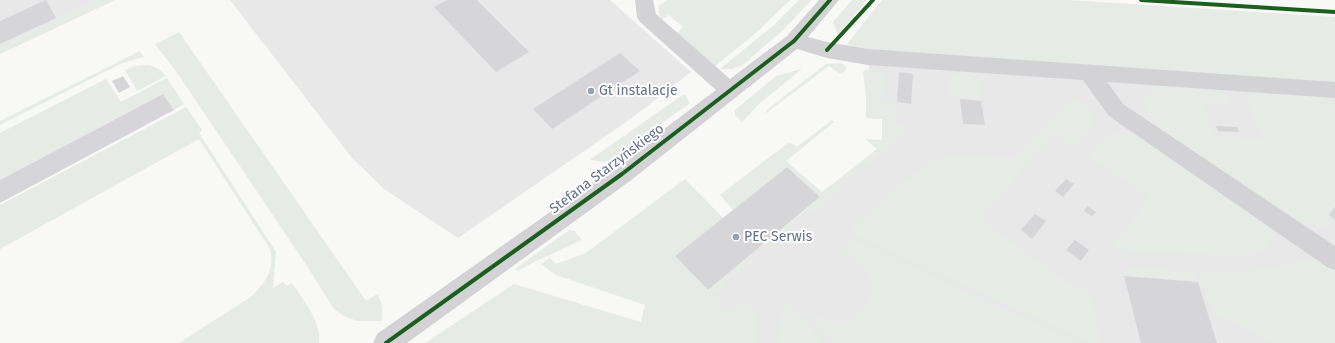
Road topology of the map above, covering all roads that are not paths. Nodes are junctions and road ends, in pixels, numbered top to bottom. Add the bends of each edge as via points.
1 (644, 0) edge
2 (830, 0) edge
3 (794, 41) junction
4 (1090, 74) junction
5 (730, 90) junction
6 (1335, 90) edge
7 (1335, 259) edge
8 (386, 343) edge

1 - 5 street via 647,17
2 - 3 street, Stefana Starzyńskiego
3 - 4 street via 868,57
3 - 5 street, Stefana Starzyńskiego
4 - 6 street
4 - 7 street via 1116,110
5 - 8 street, Stefana Starzyńskiego via 622,174

